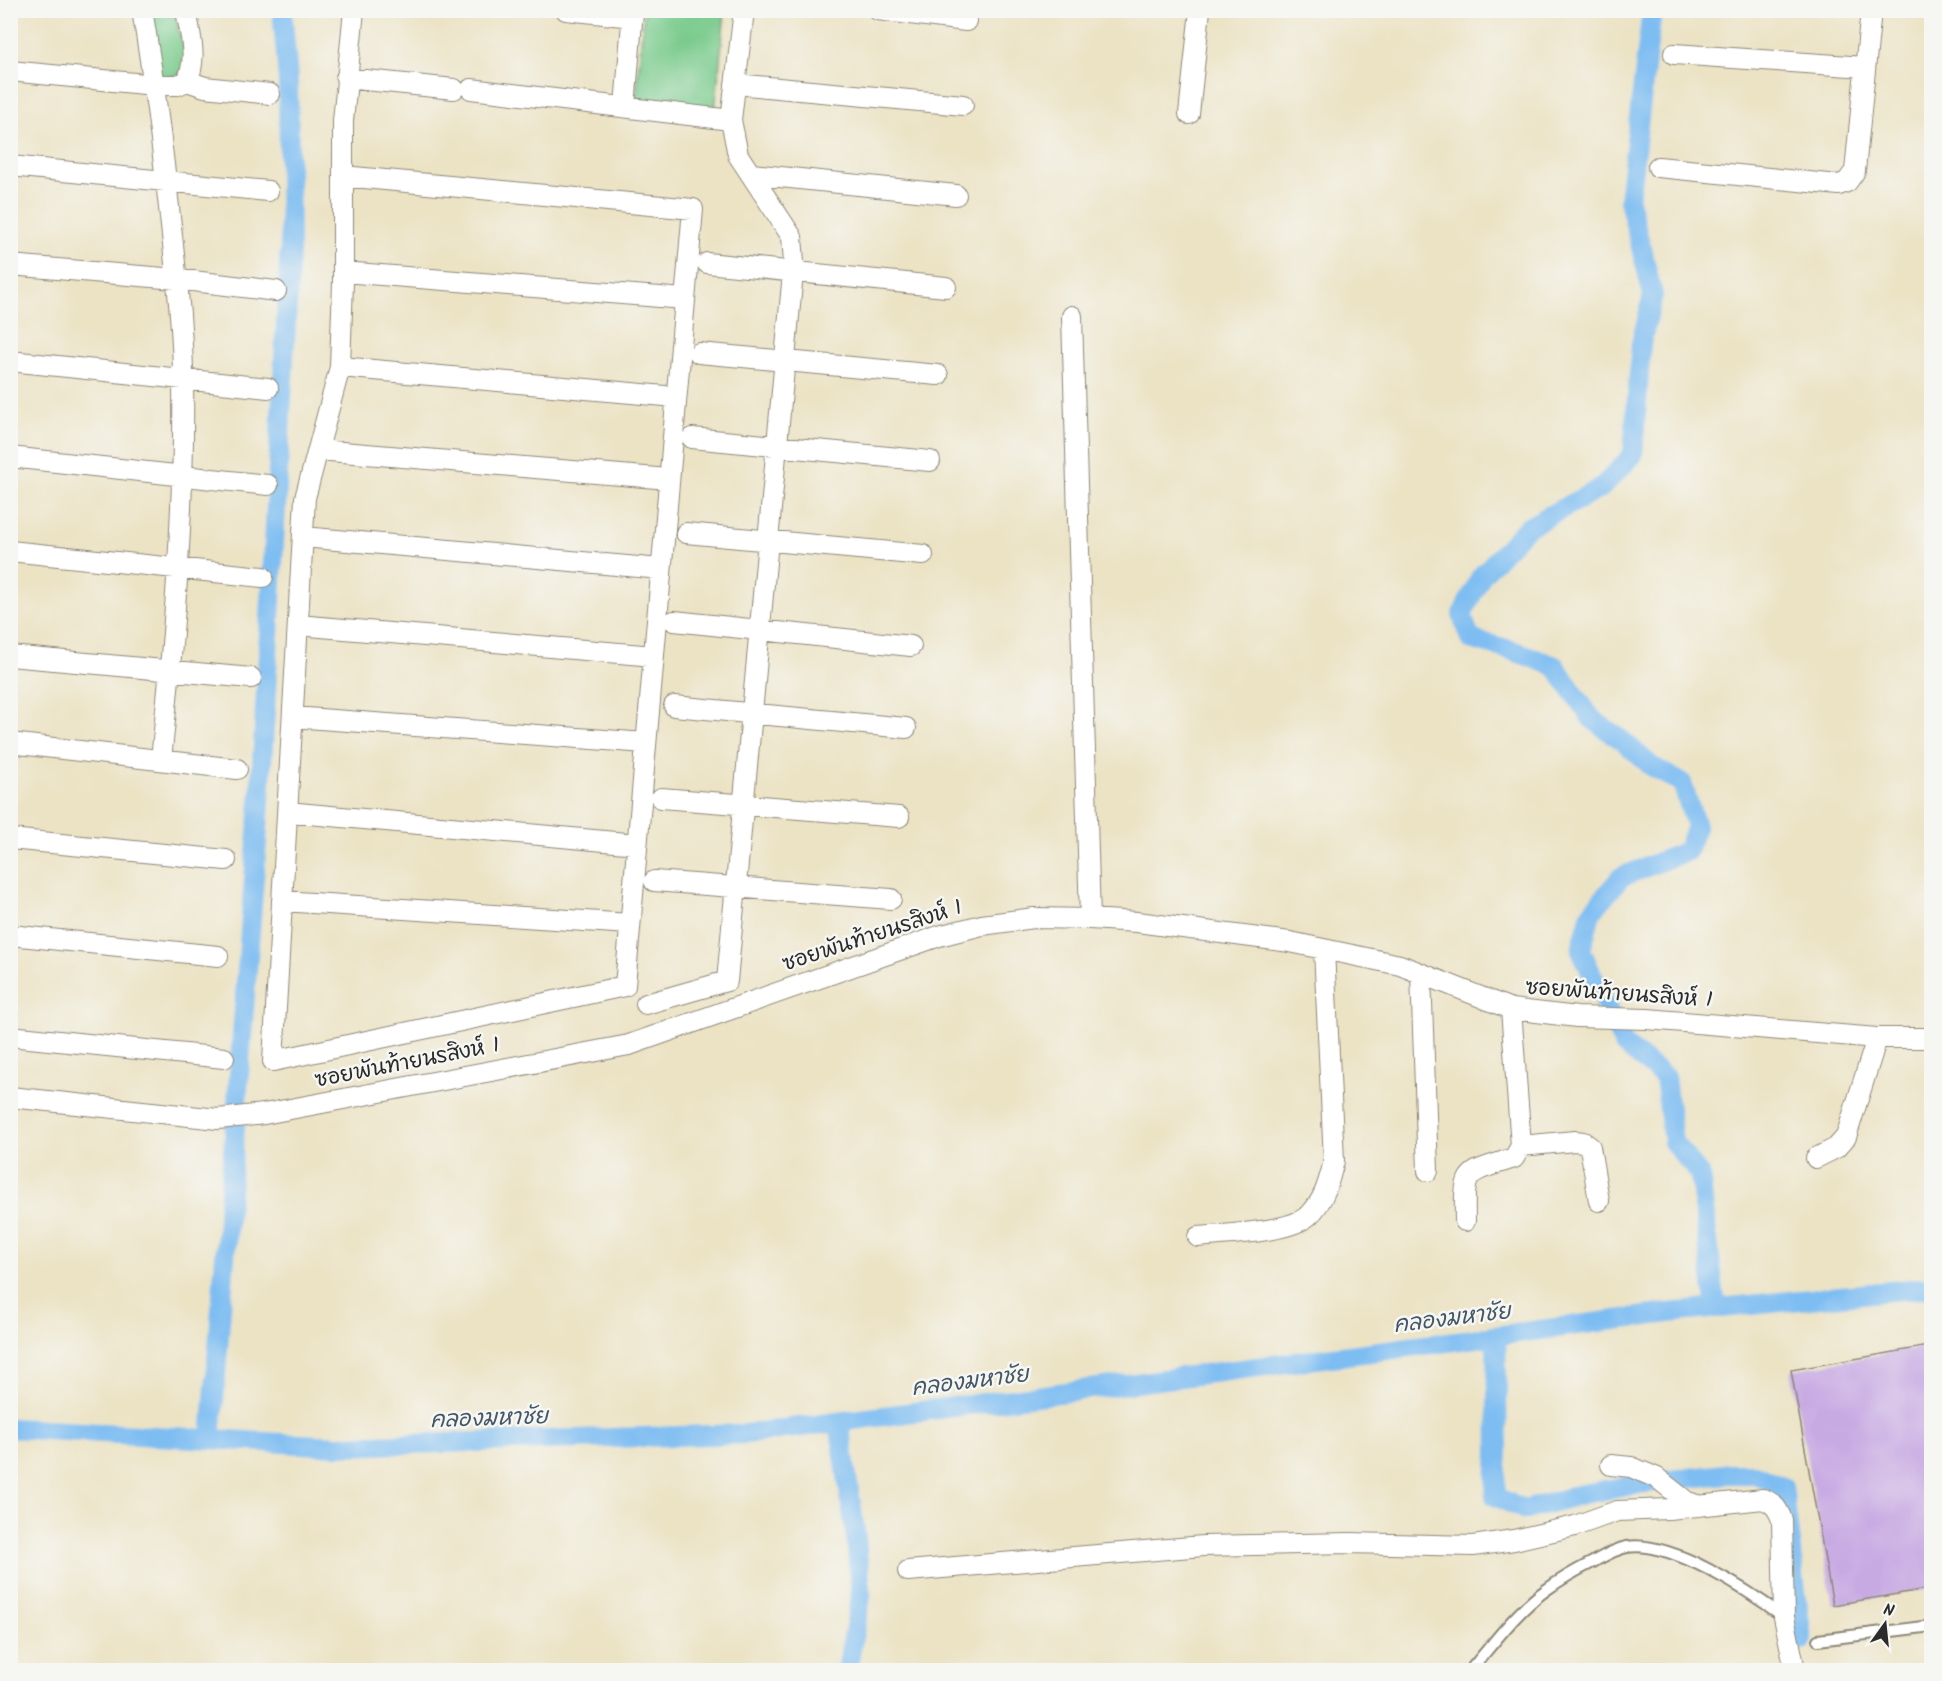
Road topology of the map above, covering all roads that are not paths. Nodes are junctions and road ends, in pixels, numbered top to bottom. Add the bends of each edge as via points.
1 (142, 10) edge
2 (186, 10) edge
3 (354, 10) edge
4 (566, 10) edge
5 (744, 10) edge
6 (878, 10) edge
7 (1200, 10) edge
8 (1870, 10) edge
9 (633, 14) edge
10 (966, 21) dead end
11 (1674, 54) dead end
12 (1865, 67) junction
13 (10, 70) edge
14 (346, 78) junction
15 (187, 81) junction
16 (735, 84) junction
17 (154, 85) junction
18 (270, 94) dead end
19 (963, 105) dead end
20 (625, 106) junction
21 (1189, 114) dead end
22 (731, 120) junction
23 (10, 166) edge
24 (1658, 167) dead end
25 (751, 174) junction
26 (343, 176) junction
27 (166, 181) junction
28 (268, 191) dead end
29 (956, 195) dead end
30 (707, 263) dead end
31 (10, 265) edge
32 (343, 272) junction
33 (794, 272) junction
34 (176, 279) junction
35 (946, 287) dead end
36 (276, 291) dead end
37 (685, 299) junction
38 (1072, 316) dead end
39 (699, 353) dead end
40 (10, 361) edge
41 (785, 361) junction
42 (340, 367) junction
43 (938, 375) dead end
44 (183, 378) junction
45 (268, 388) dead end
46 (676, 397) junction
47 (692, 438) dead end
48 (777, 446) junction
49 (318, 450) junction
50 (10, 457) edge
51 (930, 461) dead end
52 (183, 474) junction
53 (669, 479) junction
54 (268, 485) dead end
55 (686, 533) dead end
56 (303, 537) junction
57 (768, 540) junction
58 (10, 551) edge
59 (923, 555) dead end
60 (178, 568) junction
61 (661, 569) junction
62 (263, 577) dead end
63 (674, 621) dead end
64 (298, 625) junction
65 (760, 630) junction
66 (911, 646) dead end
67 (10, 656) edge
68 (654, 656) junction
69 (170, 670) junction
70 (251, 678) dead end
71 (674, 706) dead end
72 (752, 713) junction
73 (293, 717) junction
74 (906, 728) dead end
75 (10, 743) edge
76 (646, 743) junction
77 (161, 760) junction
78 (237, 769) dead end
79 (661, 798) dead end
80 (744, 805) junction
81 (287, 812) junction
82 (899, 817) dead end
83 (10, 839) edge
84 (637, 844) junction
85 (226, 860) dead end
86 (654, 881) dead end
87 (736, 887) junction
88 (891, 899) dead end
89 (282, 901) junction
90 (1090, 919) junction
91 (630, 924) junction
92 (10, 936) edge
93 (1324, 949) junction
94 (218, 956) dead end
95 (1421, 974) junction
96 (646, 1004) dead end
97 (1511, 1009) junction
98 (10, 1036) edge
99 (1877, 1038) junction
100 (1932, 1038) edge
101 (224, 1058) dead end
102 (10, 1097) edge
103 (1521, 1146) junction
104 (1816, 1158) dead end
105 (1428, 1171) dead end
106 (1599, 1201) dead end
107 (1465, 1221) dead end
108 (1198, 1237) dead end
109 (1611, 1465) dead end
110 (1699, 1506) junction
111 (908, 1571) dead end
112 (1784, 1617) junction
113 (1932, 1626) edge
114 (1818, 1640) dead end
115 (1473, 1667) dead end
116 (1794, 1671) edge

1 - 17 street
2 - 15 street via 193,57
3 - 14 street
4 - 9 street
5 - 16 street
6 - 10 street
7 - 21 street
8 - 12 street
9 - 20 street
11 - 12 street
12 - 24 street via 1855,171 1847,182
13 - 17 street
14 - 20 street
14 - 26 street
15 - 17 street
15 - 18 street via 205,87
16 - 19 street
16 - 22 street
17 - 27 street
20 - 22 street
22 - 25 street via 738,154
23 - 27 street
25 - 29 street
25 - 33 street via 792,237
26 - 32 street
26 - 37 street via 693,209
27 - 28 street
27 - 34 street
30 - 33 street
31 - 34 street
32 - 37 street
32 - 42 street
33 - 35 street
33 - 41 street
34 - 36 street
34 - 44 street
37 - 46 street
38 - 90 street
39 - 41 street
40 - 44 street
41 - 43 street
41 - 48 street
42 - 46 street
42 - 49 street
44 - 45 street
44 - 52 street
46 - 53 street
47 - 48 street
48 - 51 street
48 - 57 street
49 - 53 street
49 - 56 street via 305,498
50 - 52 street
52 - 54 street
52 - 60 street
53 - 61 street
55 - 57 street
56 - 61 street
56 - 64 street
57 - 59 street
57 - 65 street
58 - 60 street
60 - 62 street
60 - 69 street
61 - 68 street
63 - 65 street
64 - 68 street
64 - 73 street
65 - 66 street
65 - 72 street
67 - 69 street
68 - 76 street
69 - 70 street
69 - 77 street
71 - 72 street
72 - 74 street
72 - 80 street
73 - 76 street
73 - 81 street
75 - 77 street
76 - 84 street
77 - 78 street
79 - 80 street
80 - 82 street
80 - 87 street
81 - 84 street
81 - 89 street
83 - 85 street
84 - 91 street
86 - 87 street
87 - 88 street
87 - 96 street via 727,981
89 - 91 street
89 - 91 street via 273,1061 625,986
90 - 93 street, ซอยพันท้ายนรสิงห์ 1 via 1137,922
90 - 102 street, ซอยพันท้ายนรสิงห์ 1 via 1034,918 982,925 939,936 629,1045 264,1113 218,1119
92 - 94 street
93 - 95 street, ซอยพันท้ายนรสิงห์ 1 via 1400,965
93 - 108 street via 1334,1161 1326,1191 1308,1216 1280,1228
95 - 97 street, ซอยพันท้ายนรสิงห์ 1
95 - 105 street
97 - 99 street, ซอยพันท้ายนรสิงห์ 1
97 - 103 street
98 - 101 street
99 - 100 street, ซอยพันท้ายนรสิงห์ 1
99 - 104 street via 1846,1137 1836,1148
103 - 106 street via 1583,1142 1590,1147
103 - 107 street via 1514,1158 1467,1177
109 - 110 street via 1631,1467 1657,1478 1686,1501
110 - 111 street via 1617,1511 1575,1526 1473,1546 1203,1546
110 - 112 street via 1763,1499 1778,1509 1782,1520
112 - 115 lane via 1712,1571 1661,1551 1627,1547 1568,1574 1544,1591
112 - 116 street
113 - 114 lane

